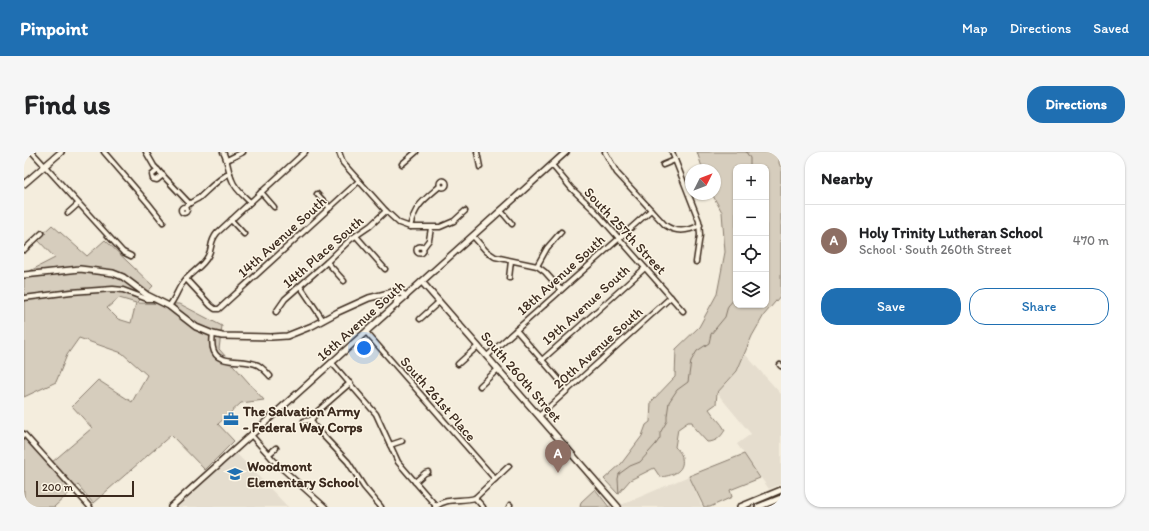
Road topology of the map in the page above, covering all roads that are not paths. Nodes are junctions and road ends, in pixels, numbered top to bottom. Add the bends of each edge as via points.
1 (32, 152) edge
2 (60, 152) edge
3 (104, 152) edge
4 (146, 152) edge
5 (223, 152) edge
6 (243, 152) edge
7 (305, 152) edge
8 (339, 152) edge
9 (416, 152) edge
10 (477, 152) edge
11 (566, 152) edge
12 (607, 152) edge
13 (672, 152) edge
14 (227, 160) junction
15 (675, 160) junction
16 (402, 164) dead end
17 (552, 165) junction
18 (663, 165) dead end
19 (44, 166) junction
20 (480, 167) dead end
21 (158, 170) junction
22 (230, 173) junction
23 (163, 175) junction
24 (359, 181) junction
25 (24, 184) edge
26 (440, 186) dead end
27 (261, 192) junction
28 (317, 194) dead end
29 (250, 202) junction
30 (189, 203) junction
31 (78, 204) junction
32 (186, 207) dead end
33 (274, 207) dead end
34 (330, 208) junction
35 (650, 210) junction
36 (386, 211) junction
37 (465, 211) dead end
38 (501, 211) junction
39 (68, 213) dead end
40 (231, 220) junction
41 (163, 222) dead end
42 (512, 224) dead end
43 (700, 225) junction
44 (410, 227) junction
45 (431, 228) junction
46 (561, 232) dead end
47 (42, 233) dead end
48 (244, 234) dead end
49 (356, 236) junction
50 (473, 236) junction
51 (619, 238) junction
52 (423, 248) dead end
53 (24, 250) edge
54 (131, 256) dead end
55 (511, 261) junction
56 (327, 262) junction
57 (696, 262) dead end
58 (537, 266) junction
59 (645, 268) junction
60 (385, 269) dead end
61 (24, 275) edge
62 (509, 278) dead end
63 (186, 279) junction
64 (344, 281) dead end
65 (422, 282) junction
66 (300, 286) junction
67 (561, 290) junction
68 (393, 292) junction
69 (406, 296) junction
70 (671, 297) junction
71 (24, 298) edge
72 (154, 299) junction
73 (439, 302) junction
74 (396, 305) junction
75 (169, 306) junction
76 (683, 311) dead end
77 (276, 312) dead end
78 (420, 319) dead end
79 (323, 320) junction
80 (516, 330) junction
81 (366, 332) junction
82 (212, 334) junction
83 (478, 346) junction
84 (486, 356) junction
85 (542, 360) junction
86 (332, 362) junction
87 (458, 364) dead end
88 (498, 369) junction
89 (270, 376) dead end
90 (350, 383) junction
91 (480, 386) dead end
92 (568, 390) junction
93 (539, 416) junction
94 (311, 420) junction
95 (304, 421) dead end
96 (24, 434) edge
97 (251, 435) junction
98 (402, 441) dead end
99 (390, 445) junction
100 (276, 448) dead end
101 (269, 454) junction
102 (509, 466) dead end
103 (428, 472) dead end
104 (495, 479) junction
105 (415, 482) junction
106 (781, 490) edge
107 (475, 498) junction
108 (781, 498) edge
109 (435, 506) edge
110 (90, 507) edge
111 (171, 507) edge
112 (325, 507) edge
113 (381, 507) edge
114 (483, 507) edge
115 (618, 507) edge
116 (740, 507) edge
117 (758, 507) edge

1 - 19 street
2 - 19 main road
3 - 41 street
4 - 21 street
5 - 14 street
6 - 14 street
7 - 27 street
8 - 24 street via 343,163
9 - 16 street
10 - 20 street
11 - 17 main road, 16th Avenue South
12 - 35 street via 617,173
13 - 15 street
14 - 22 street
15 - 18 street
15 - 43 street
17 - 38 main road, 16th Avenue South
17 - 51 street, South 257th Street
19 - 25 main road
19 - 31 street
21 - 23 street
21 - 23 street via 152,175 153,180
22 - 29 street via 236,188
22 - 30 street
23 - 30 street
24 - 34 street, 14th Avenue South
24 - 36 street
26 - 44 street via 417,208
27 - 29 street
27 - 33 street
28 - 34 street
29 - 40 street
30 - 32 street
31 - 39 street
31 - 54 street via 123,252
34 - 63 street, 14th Avenue South via 219,308 211,306
35 - 43 street via 672,229 685,230
35 - 51 street, 18th Avenue South
36 - 44 street via 399,223
36 - 49 street, 14th Place South
37 - 45 street via 447,225
38 - 42 street
38 - 50 main road, 16th Avenue South
40 - 48 street
40 - 63 street via 214,238 207,259
43 - 57 street
44 - 45 street
45 - 52 street via 428,242
46 - 58 street via 547,248
47 - 53 street
49 - 56 street, 14th Place South
49 - 60 street
50 - 55 street via 492,255
50 - 65 main road, 16th Avenue South
51 - 59 street, South 257th Street
51 - 67 street, 18th Avenue South
55 - 58 street
55 - 62 street
56 - 64 street
56 - 66 street, 14th Place South
58 - 67 street
59 - 70 street, South 257th Street
59 - 85 street, 19th Avenue South
61 - 72 main road via 80,269 113,273
63 - 75 street
65 - 69 main road, 16th Avenue South
65 - 73 main road, South 260th Street
66 - 77 street, 14th Place South
66 - 79 street
67 - 80 street, 18th Avenue South
68 - 69 main road
68 - 74 main road
68 - 79 main road via 358,302
69 - 74 main road, 16th Avenue South
70 - 76 street, South 257th Street
70 - 92 street, 20th Avenue South
71 - 72 street via 113,289
72 - 75 main road
73 - 78 street
73 - 83 main road, South 260th Street
74 - 81 main road, 16th Avenue South
75 - 82 main road via 196,327
79 - 82 main road via 284,336
80 - 84 street, 18th Avenue South
80 - 85 street
81 - 86 main road, 16th Avenue South
81 - 104 street, South 261st Place
82 - 89 street via 213,350 222,359 255,364
83 - 84 main road, South 260th Street
83 - 87 street
84 - 88 main road, South 260th Street
85 - 92 street
86 - 90 street
86 - 97 main road, 16th Avenue South
88 - 91 street
88 - 93 main road, South 260th Street
90 - 94 street via 318,410
90 - 99 street via 376,414
92 - 93 street, 20th Avenue South
93 - 115 main road, South 260th Street
94 - 95 street
94 - 113 street via 348,462
96 - 110 street
97 - 101 street
97 - 111 main road, 16th Avenue South
98 - 99 street
99 - 105 street via 398,462
100 - 101 street
101 - 112 street
102 - 104 street
103 - 105 street
104 - 107 street
105 - 109 street
106 - 116 main road
107 - 109 street via 446,501
107 - 114 street
108 - 117 main road

